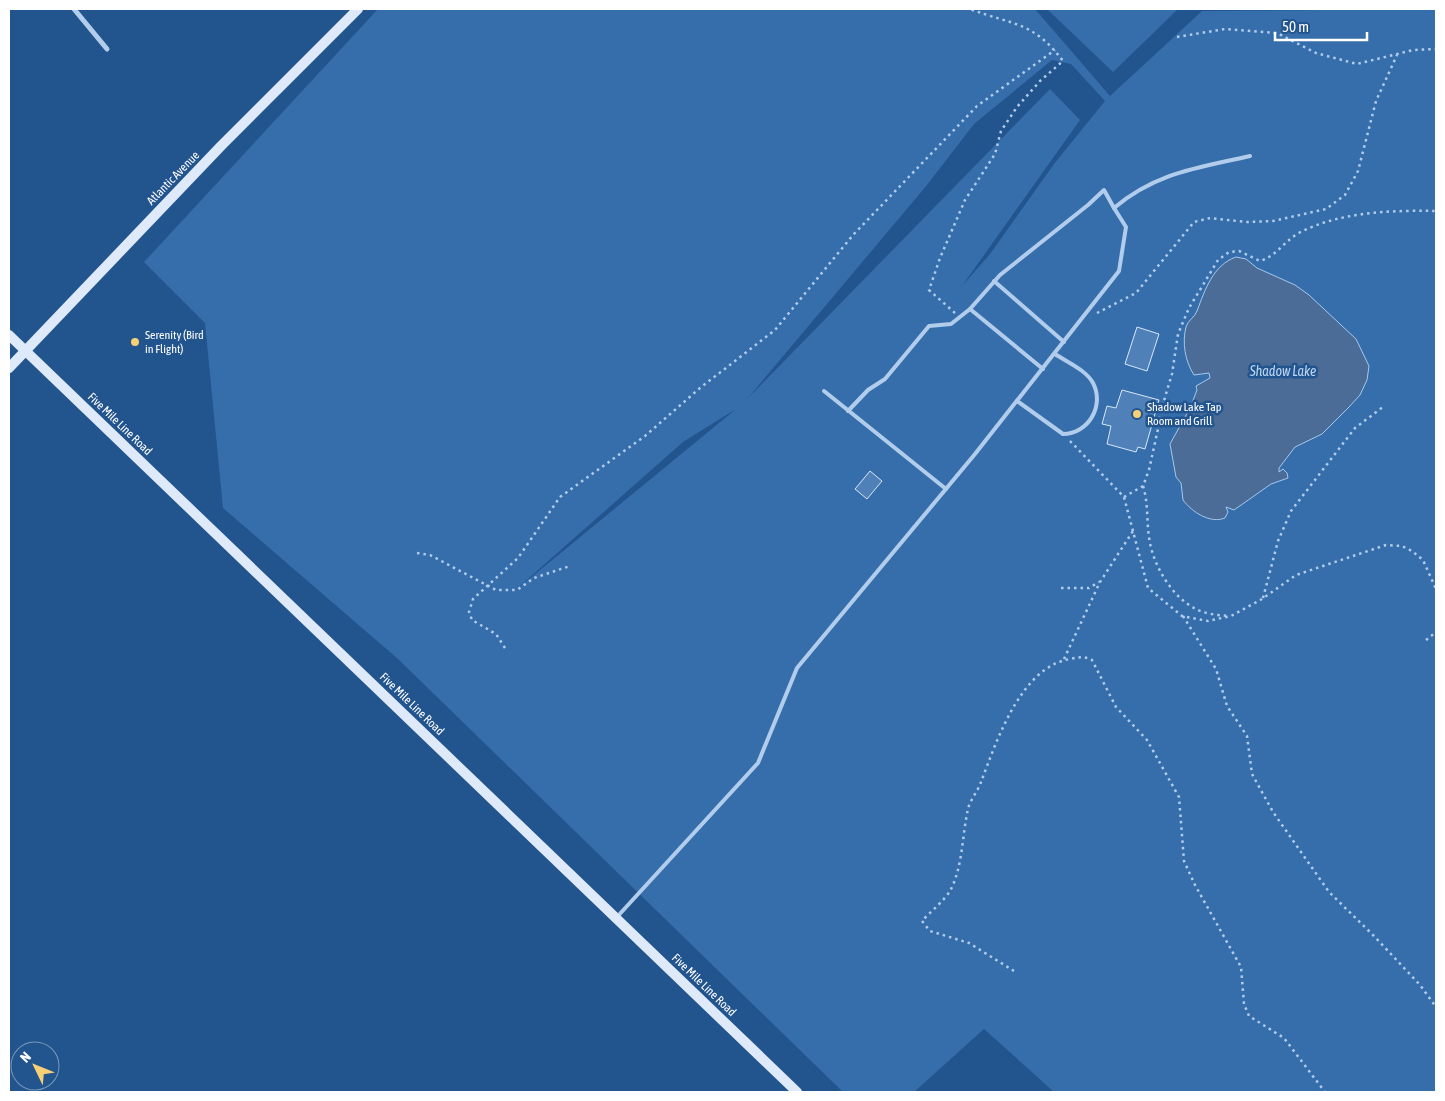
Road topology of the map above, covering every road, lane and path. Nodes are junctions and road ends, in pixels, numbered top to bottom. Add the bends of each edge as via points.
1 (74, 9) edge
2 (358, 9) edge
3 (970, 9) edge
4 (1176, 37) dead end
5 (1436, 49) edge
6 (107, 50) dead end
7 (1055, 50) junction
8 (1396, 54) junction
9 (1250, 156) dead end
10 (1114, 208) junction
11 (1436, 211) edge
12 (994, 281) junction
13 (970, 309) junction
14 (960, 317) junction
15 (1084, 318) junction
16 (9, 335) edge
17 (1064, 342) junction
18 (25, 351) junction
19 (1055, 354) junction
20 (9, 368) edge
21 (1043, 369) junction
22 (824, 391) dead end
23 (1017, 401) junction
24 (1382, 407) dead end
25 (848, 410) junction
26 (1063, 434) junction
27 (1143, 486) junction
28 (946, 489) junction
29 (1124, 497) junction
30 (1133, 531) junction
31 (417, 553) dead end
32 (570, 566) dead end
33 (1100, 582) junction
34 (490, 586) junction
35 (1061, 588) dead end
36 (1436, 589) edge
37 (1262, 599) junction
38 (1182, 616) junction
39 (1231, 616) junction
40 (1436, 632) edge
41 (1426, 640) dead end
42 (505, 648) dead end
43 (1064, 660) junction
44 (617, 917) junction
45 (1014, 971) dead end
46 (1436, 1007) edge
47 (797, 1092) edge
48 (1324, 1092) edge

1 - 6 street
2 - 18 main road, Atlantic Avenue via 221,146
3 - 7 path via 1020,24
4 - 8 path via 1225,29 1277,33 1316,53 1357,64
5 - 8 path
7 - 14 path via 1063,61 1029,94 1001,131 995,154 965,200 940,258 929,290
7 - 34 path via 977,106 853,235 776,330 700,388 645,436 560,497 518,558
8 - 15 path via 1376,101 1358,171 1345,195 1326,209 1273,221 1210,218 1194,222 1136,292
9 - 10 lane via 1172,173 1134,191
10 - 12 lane via 1104,190
10 - 15 lane via 1126,227 1119,272
11 - 27 path via 1403,210 1345,218 1296,235 1272,257 1260,261 1239,251 1228,252 1218,260 1188,308 1178,334 1172,374
12 - 13 lane
12 - 17 lane
13 - 14 lane
13 - 21 lane
14 - 25 lane via 951,324 929,326 885,379
15 - 17 lane
16 - 18 main road, Five Mile Line Road
17 - 19 lane
18 - 20 main road, Atlantic Avenue
18 - 44 main road, Five Mile Line Road
19 - 21 lane
19 - 26 lane via 1086,376 1097,398 1093,416 1084,428
21 - 23 lane
22 - 25 lane
23 - 26 lane
23 - 28 lane
24 - 37 path via 1355,428 1291,511 1278,541
25 - 28 lane
26 - 29 path
27 - 29 path
27 - 39 path via 1150,544 1168,584 1195,609
28 - 44 lane via 798,668 758,763
29 - 30 path
30 - 33 path
30 - 38 path via 1148,588
31 - 34 path via 430,555
32 - 34 path via 534,578 517,590 496,590
33 - 35 path via 1090,588
33 - 43 path
34 - 42 path via 473,599 469,612 472,620 496,634
36 - 37 path via 1422,560 1412,551 1402,546 1386,545 1296,575
37 - 39 path
38 - 39 path via 1208,621
38 - 46 path via 1216,669 1227,706 1247,736 1252,774 1273,812 1329,892 1420,985
40 - 41 path
43 - 45 path via 1049,665 1023,690 997,739 980,787 969,807 950,891 922,921 930,932 969,943
43 - 48 path via 1084,656 1092,660 1116,707 1147,740 1179,797 1184,862 1241,967 1244,1004 1249,1016 1284,1038
44 - 47 main road, Five Mile Line Road

